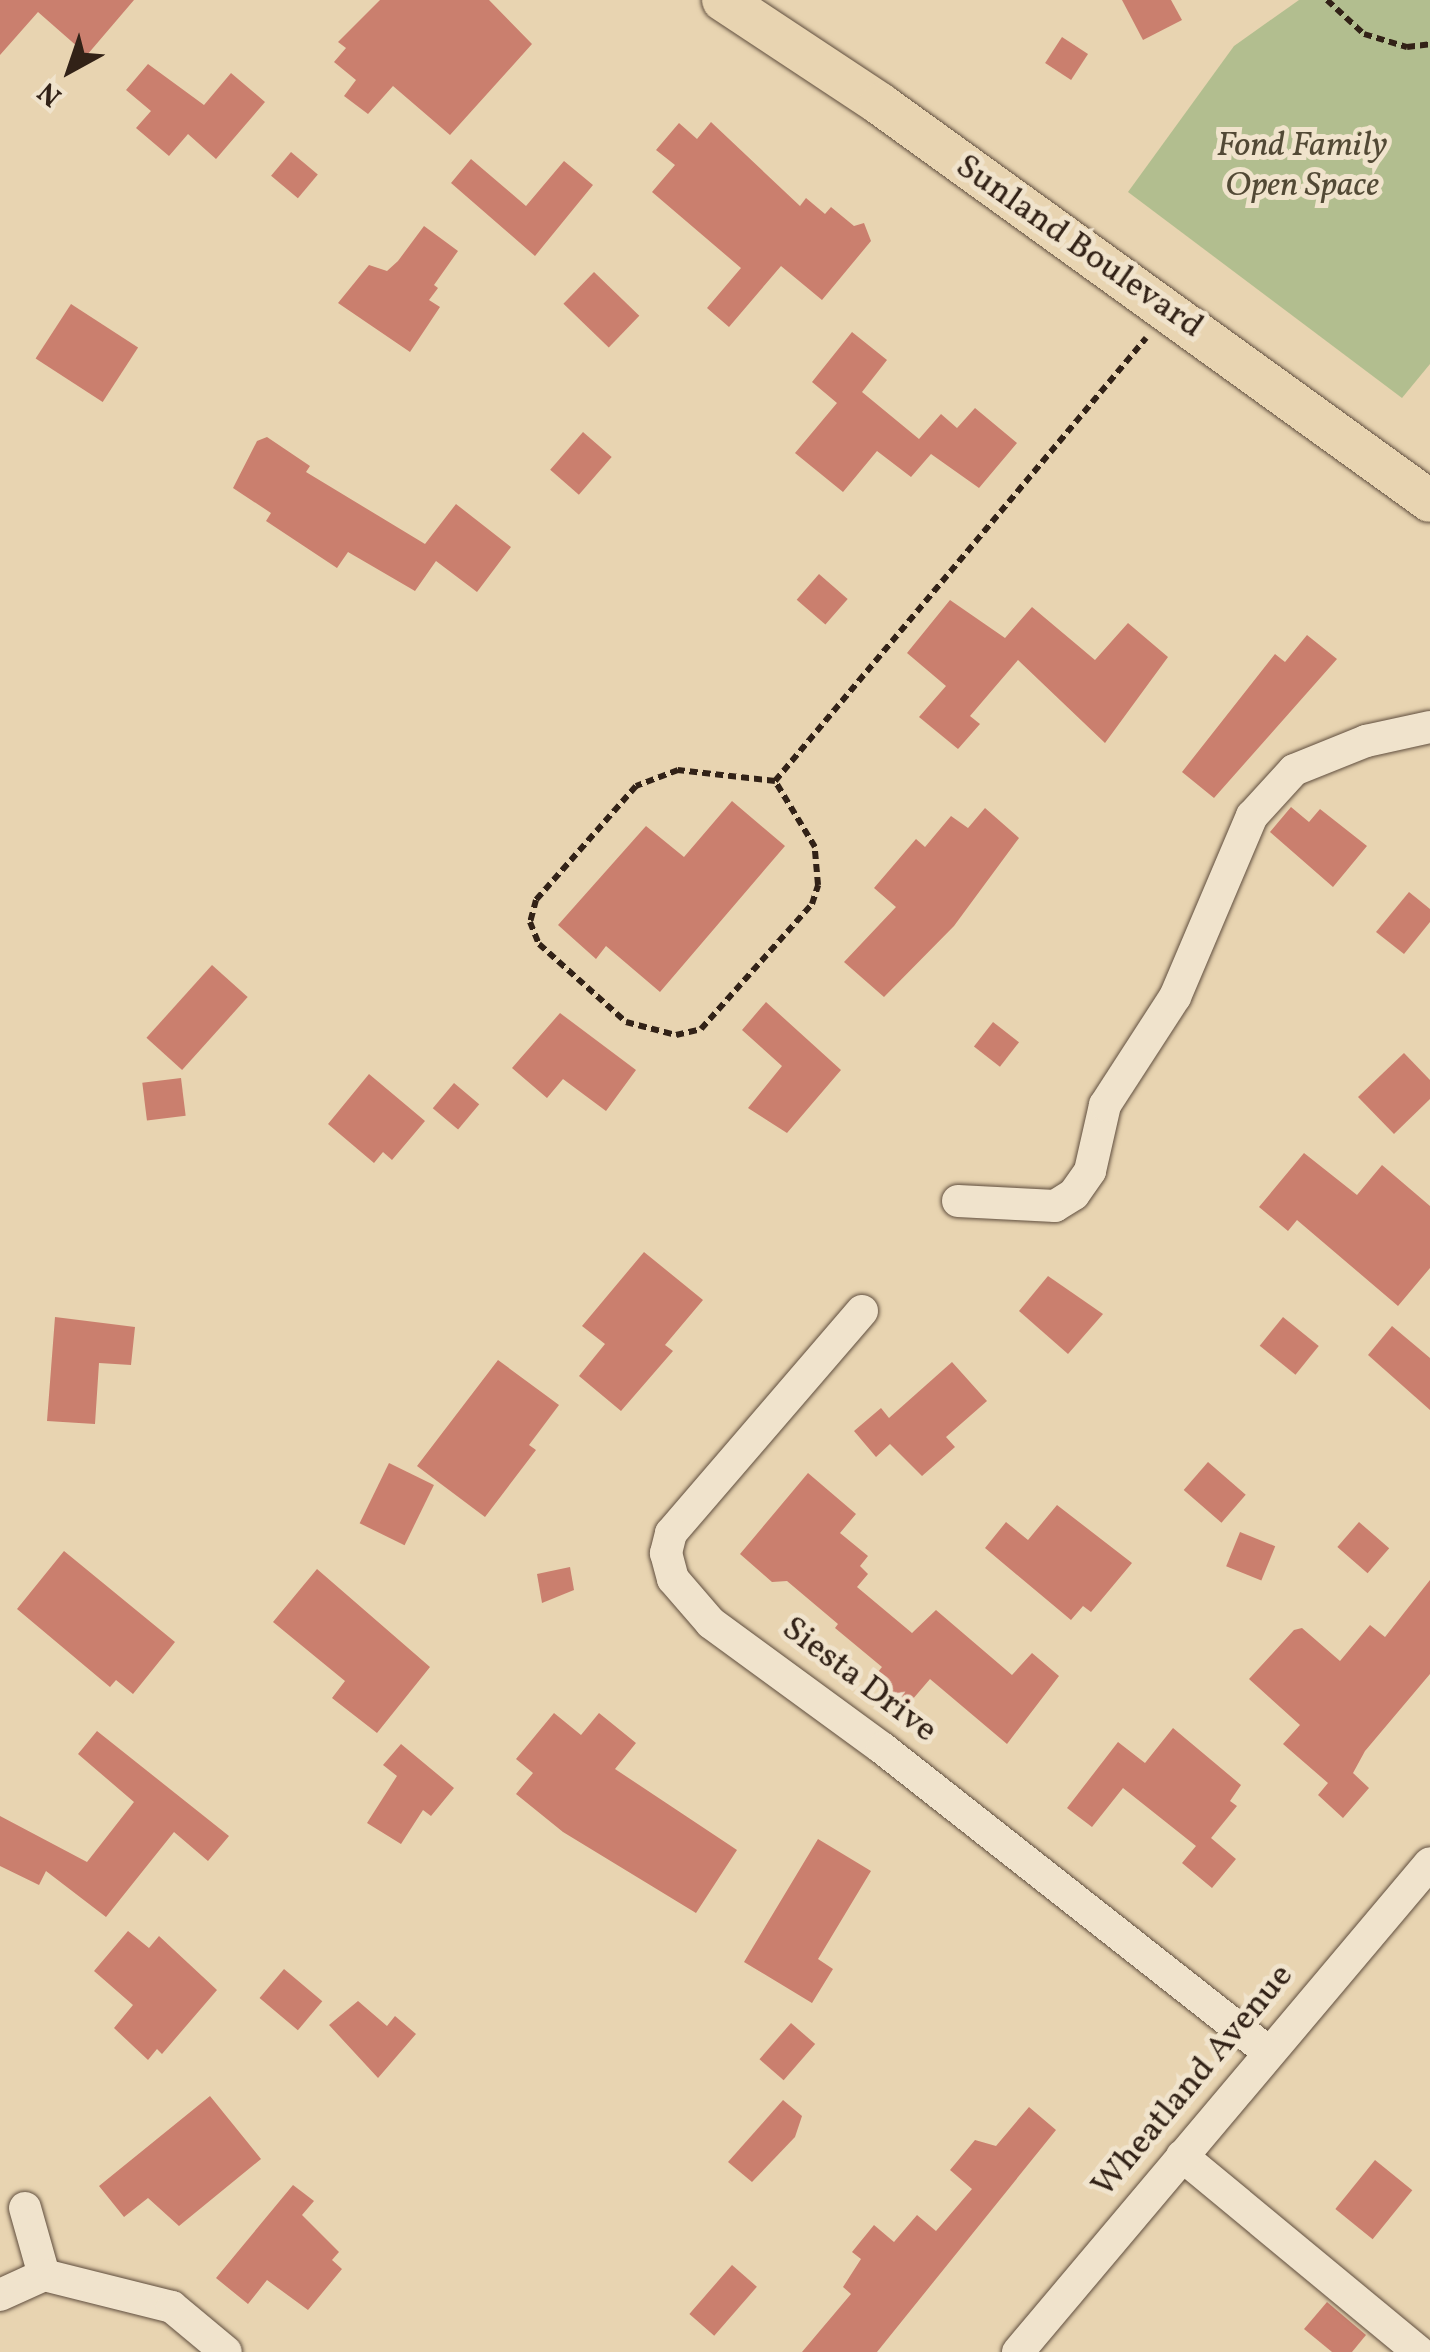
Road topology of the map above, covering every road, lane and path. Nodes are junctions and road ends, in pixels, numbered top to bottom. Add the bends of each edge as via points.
1 (1327, 0) edge
2 (742, 5) edge
3 (1430, 44) edge
4 (1169, 310) junction
5 (1430, 501) edge
6 (1430, 726) edge
7 (775, 781) junction
8 (958, 1200) dead end
9 (862, 1311) dead end
10 (1430, 1863) edge
11 (1270, 2052) junction
12 (1182, 2156) junction
13 (25, 2208) dead end
14 (44, 2274) junction
15 (0, 2295) edge
16 (226, 2352) edge
17 (1018, 2352) edge
18 (1419, 2352) edge

1 - 3 path via 1364,34 1407,47
2 - 4 main road, Sunland Boulevard
4 - 5 main road, Sunland Boulevard
4 - 7 path
6 - 8 street via 1366,741 1294,770 1252,816 1174,997 1105,1105 1090,1171 1074,1194 1055,1206
7 - 7 path via 815,847 818,886 812,904 701,1029 650,1033 626,1022 538,944 530,922 536,900 636,786 678,770
9 - 11 street, Siesta Drive via 671,1533 666,1553 672,1579 710,1623 882,1748
10 - 11 street, Wheatland Avenue
11 - 12 street, Wheatland Avenue
12 - 17 street, Wheatland Avenue
12 - 18 street
13 - 14 street
14 - 15 street
14 - 16 street via 172,2307

